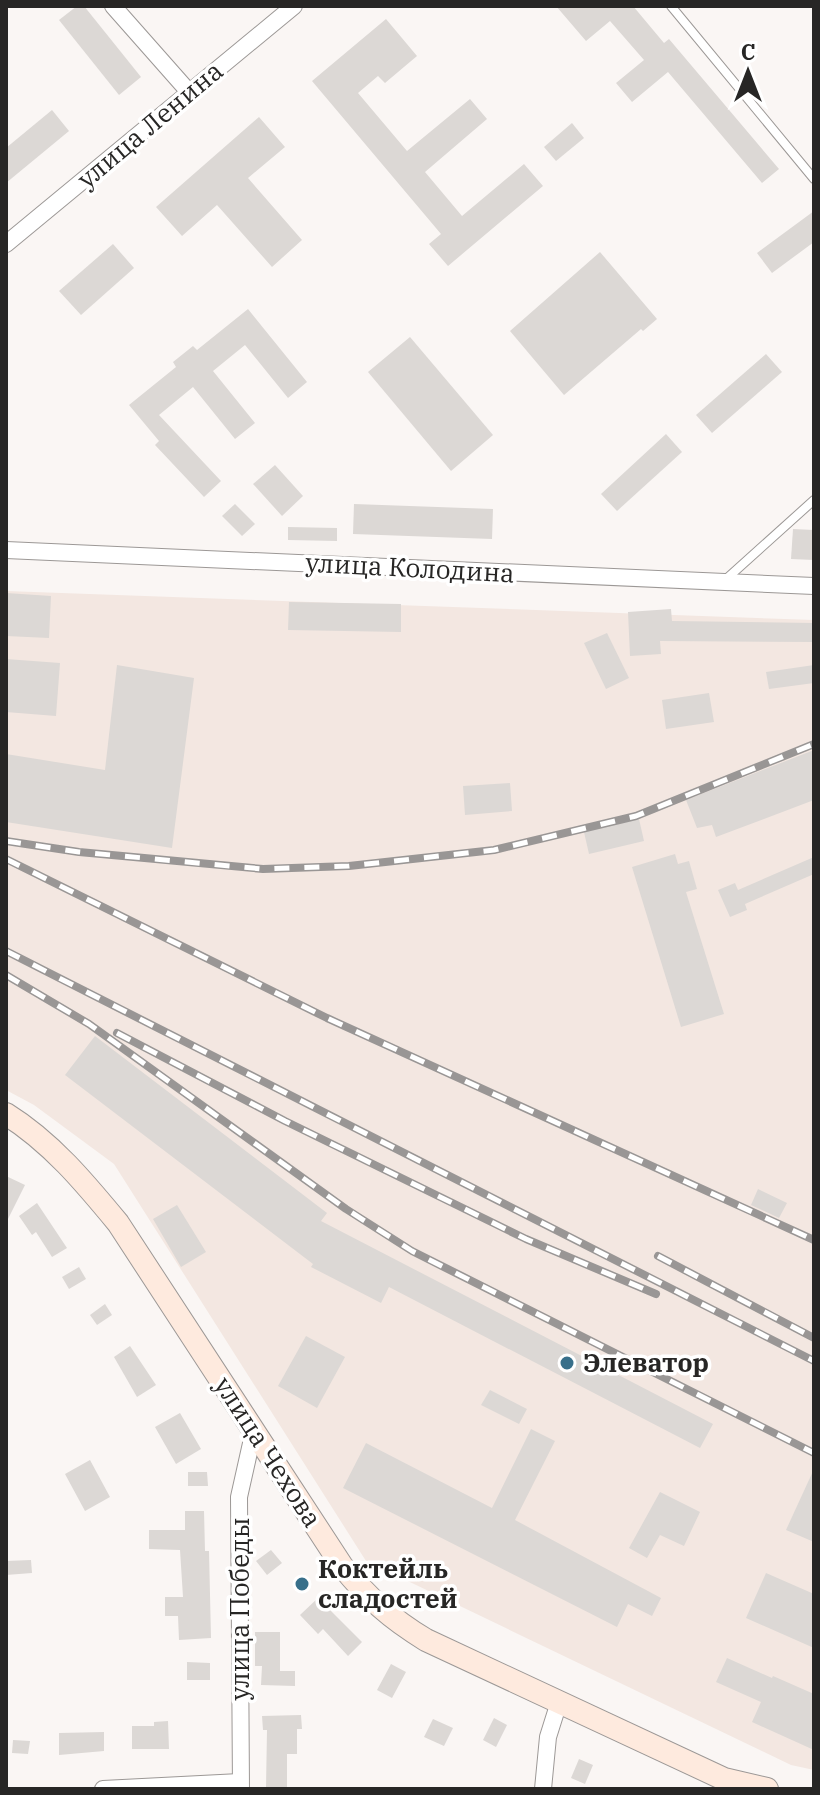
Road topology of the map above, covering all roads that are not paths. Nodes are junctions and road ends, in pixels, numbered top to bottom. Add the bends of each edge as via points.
1 (113, 6) edge
2 (294, 6) edge
3 (671, 6) edge
4 (189, 92) junction
5 (814, 179) edge
6 (6, 244) edge
7 (814, 500) edge
8 (6, 550) edge
9 (723, 582) junction
10 (814, 586) edge
11 (6, 1114) edge
12 (254, 1430) junction
13 (559, 1702) junction
14 (241, 1785) edge
15 (103, 1789) edge
16 (543, 1789) edge
17 (767, 1789) edge

1 - 4 street
2 - 4 street, улица Ленина
3 - 5 lane
4 - 6 street, улица Ленина
7 - 9 lane
8 - 9 street, улица Колодина
9 - 10 street, улица Колодина
11 - 12 main road, улица Чехова via 53,1149 118,1223
12 - 13 main road, улица Чехова via 342,1566 389,1617 426,1640
12 - 14 street, улица Победы via 239,1507
13 - 16 street via 548,1737
13 - 17 main road, улица Чехова via 724,1779
14 - 15 street

